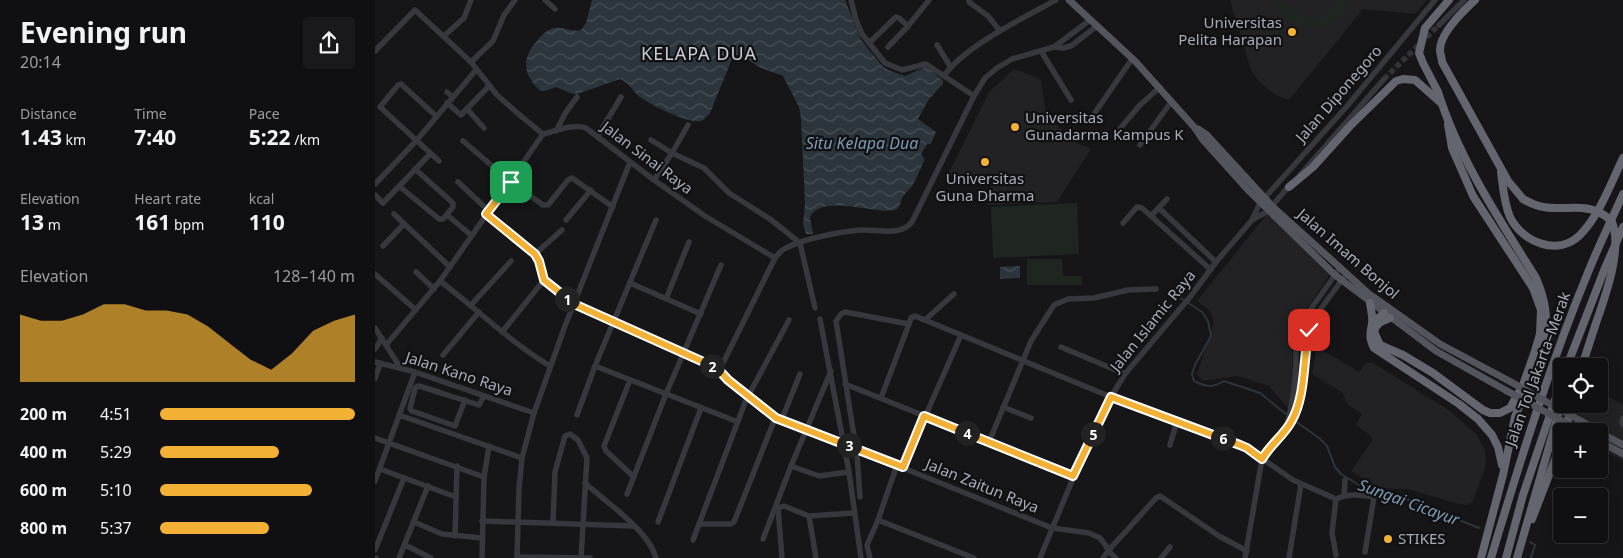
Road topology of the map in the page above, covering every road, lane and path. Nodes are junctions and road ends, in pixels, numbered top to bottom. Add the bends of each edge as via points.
1 (471, 0) edge
2 (515, 0) edge
3 (545, 0) edge
4 (929, 0) edge
5 (969, 0) edge
6 (1056, 0) edge
7 (1069, 0) edge
8 (1435, 0) edge
9 (1449, 0) edge
10 (1464, 0) edge
11 (1475, 0) edge
12 (852, 1) edge
13 (555, 10) dead end
14 (1090, 20) junction
15 (1439, 25) tunnel mouth
16 (908, 26) junction
17 (1097, 26) junction
18 (1001, 31) junction
19 (444, 36) junction
20 (869, 43) junction
21 (937, 45) dead end
22 (888, 47) dead end
23 (1054, 47) junction
24 (375, 51) edge
25 (1041, 51) junction
26 (1132, 59) junction
27 (471, 62) junction
28 (950, 66) junction
29 (476, 70) junction
30 (944, 76) junction
31 (1384, 79) tunnel mouth
32 (489, 86) junction
33 (1160, 87) junction
34 (447, 92) dead end
35 (974, 96) junction
36 (453, 97) junction
37 (577, 97) dead end
38 (621, 97) dead end
39 (1071, 100) dead end
40 (1171, 102) junction
41 (1441, 103) junction
42 (447, 104) junction
43 (377, 109) edge
44 (467, 109) junction
45 (1094, 114) dead end
46 (436, 116) junction
47 (1448, 124) junction
48 (688, 125) dead end
49 (484, 128) dead end
50 (556, 131) junction
51 (1118, 131) dead end
52 (543, 134) junction
53 (597, 137) junction
54 (651, 140) dead end
55 (417, 141) junction
56 (463, 141) dead end
57 (1140, 145) dead end
58 (672, 153) junction
59 (430, 154) junction
60 (1623, 158) edge
61 (439, 161) dead end
62 (631, 162) junction
63 (1501, 168) junction
64 (415, 169) junction
65 (654, 180) junction
66 (458, 182) dead end
67 (511, 182) junction
68 (375, 184) edge
69 (399, 186) junction
70 (1289, 187) junction
71 (591, 190) junction
72 (1623, 194) edge
73 (375, 195) edge
74 (1167, 199) dead end
75 (1263, 200) junction
76 (613, 207) junction
77 (1159, 208) junction
78 (1270, 208) junction
79 (488, 213) junction
80 (394, 214) dead end
81 (447, 216) junction
82 (1151, 216) junction
83 (566, 220) dead end
84 (656, 220) dead end
85 (1252, 220) junction
86 (1123, 223) dead end
87 (404, 224) junction
88 (1623, 227) edge
89 (562, 230) dead end
90 (471, 235) junction
91 (689, 242) dead end
92 (803, 242) junction
93 (383, 246) dead end
94 (535, 254) junction
95 (775, 258) junction
96 (511, 261) dead end
97 (1216, 262) junction
98 (721, 265) dead end
99 (450, 267) junction
100 (1340, 268) junction
101 (1210, 269) junction
102 (416, 272) dead end
103 (375, 274) edge
104 (1347, 274) junction
105 (1338, 277) junction
106 (544, 280) junction
107 (441, 281) junction
108 (630, 283) junction
109 (434, 289) junction
110 (1156, 289) dead end
111 (954, 294) dead end
112 (666, 299) junction
113 (1371, 303) junction
114 (574, 304) junction
115 (471, 305) junction
116 (815, 308) dead end
117 (416, 310) junction
118 (479, 312) junction
119 (701, 314) junction
120 (1387, 315) junction
121 (820, 319) dead end
122 (926, 319) junction
123 (789, 320) dead end
124 (613, 323) junction
125 (909, 324) junction
126 (1372, 324) junction
127 (1298, 327) junction
128 (375, 328) edge
129 (1309, 330) junction
130 (502, 332) junction
131 (961, 335) junction
132 (382, 338) junction
133 (387, 345) junction
134 (1061, 347) dead end
135 (375, 349) edge
136 (684, 354) junction
137 (443, 355) dead end
138 (1570, 358) edge
139 (1585, 358) edge
140 (1022, 360) junction
141 (377, 363) edge
142 (550, 366) junction
143 (595, 366) junction
144 (400, 367) junction
145 (718, 368) junction
146 (831, 371) junction
147 (415, 372) junction
148 (800, 374) dead end
149 (1125, 374) junction
150 (431, 377) junction
151 (375, 378) edge
152 (630, 380) junction
153 (441, 381) junction
154 (845, 384) junction
155 (458, 387) junction
156 (428, 388) junction
157 (438, 392) junction
158 (666, 394) junction
159 (485, 396) junction
160 (748, 396) junction
161 (454, 397) junction
162 (1111, 397) junction
163 (881, 398) junction
164 (465, 400) junction
165 (1553, 406) edge
166 (1003, 407) junction
167 (701, 408) junction
168 (534, 413) junction
169 (1558, 413) edge
170 (399, 415) junction
171 (577, 415) dead end
172 (924, 416) junction
173 (1292, 416) junction
174 (778, 418) junction
175 (1031, 418) dead end
176 (1623, 418) edge
177 (1177, 421) junction
178 (738, 422) junction
179 (1566, 423) edge
180 (1584, 423) edge
181 (1623, 425) edge
182 (807, 428) junction
183 (1608, 437) edge
184 (375, 438) edge
185 (989, 442) junction
186 (389, 443) junction
187 (844, 443) junction
188 (1170, 445) dead end
189 (1623, 445) edge
190 (489, 446) junction
191 (1608, 446) edge
192 (856, 449) junction
193 (1623, 454) edge
194 (522, 458) junction
195 (1262, 459) junction
196 (1553, 465) edge
197 (457, 466) junction
198 (791, 466) junction
199 (900, 466) junction
200 (379, 469) junction
201 (849, 472) junction
202 (1503, 475) junction
203 (1073, 476) junction
204 (484, 477) junction
205 (634, 477) junction
206 (404, 478) junction
207 (375, 480) edge
208 (1345, 480) dead end
209 (585, 483) junction
210 (1301, 484) junction
211 (427, 486) junction
212 (627, 494) dead end
213 (1344, 496) junction
214 (455, 497) junction
215 (860, 497) dead end
216 (1336, 499) junction
217 (777, 507) junction
218 (854, 513) junction
219 (809, 516) junction
220 (878, 520) junction
221 (483, 521) junction
222 (414, 522) junction
223 (518, 522) junction
224 (553, 522) junction
225 (658, 522) dead end
226 (583, 524) junction
227 (699, 524) junction
228 (633, 526) junction
229 (1052, 528) junction
230 (455, 536) junction
231 (482, 538) junction
232 (763, 539) dead end
233 (693, 540) dead end
234 (405, 545) junction
235 (1170, 547) dead end
236 (375, 550) edge
237 (1108, 551) junction
238 (1247, 551) junction
239 (1365, 552) dead end
240 (1336, 555) dead end
241 (517, 557) edge
242 (399, 558) edge
243 (431, 558) edge
244 (482, 558) edge
245 (581, 558) edge
246 (590, 558) edge
247 (655, 558) edge
248 (782, 558) edge
249 (816, 558) edge
250 (861, 558) edge
251 (870, 558) edge
252 (975, 558) edge
253 (1040, 558) edge
254 (1103, 558) edge
255 (1116, 558) edge
256 (1161, 558) edge
257 (1245, 558) edge
258 (1289, 558) edge
259 (1481, 558) edge
260 (1491, 558) edge
261 (1506, 558) edge
262 (1517, 558) edge

1 - 19 street via 464,18
2 - 27 street via 504,15 493,41
3 - 13 street
4 - 16 street
5 - 18 street
6 - 18 street
7 - 14 main road, Jalan Imam Bonjol
8 - 75 street, Jalan Diponegoro via 1348,105
9 - 41 highway, bridge via 1425,28 1419,53
10 - 15 street
11 - 63 highway via 1443,37 1440,49 1442,62
12 - 20 street via 859,27
14 - 17 main road, Jalan Imam Bonjol
14 - 23 street
16 - 20 street via 895,17
16 - 22 street
17 - 23 street via 1071,46
17 - 26 main road, Jalan Imam Bonjol
18 - 28 street
19 - 24 street via 415,10
19 - 27 street
20 - 30 street via 885,62 902,70 926,64
21 - 28 street
23 - 25 street
25 - 35 street via 1012,58 997,68 985,78
25 - 39 street
26 - 33 main road, Jalan Imam Bonjol
26 - 45 street
27 - 29 street
28 - 30 street
29 - 32 street
29 - 36 street
30 - 35 street
31 - 70 street, Jalan Diponegoro
32 - 44 street
32 - 52 street
33 - 40 main road, Jalan Imam Bonjol
33 - 51 street
34 - 36 street
35 - 92 street via 910,225 895,231 853,231
36 - 42 street
37 - 50 street
38 - 53 street
40 - 57 street
40 - 75 main road, Jalan Imam Bonjol via 1203,140
41 - 47 highway
41 - 70 highway via 1415,80 1396,81 1313,167
42 - 44 street via 460,115
42 - 46 street
43 - 46 street via 400,84
43 - 55 street
44 - 49 street
46 - 55 street
47 - 120 highway via 1452,148 1470,188 1533,288 1541,310 1535,351 1523,385 1510,408 1500,413 1483,410 1433,373 1380,345 1375,327
47 - 202 highway via 1475,177 1536,278 1545,304 1546,329 1515,417
48 - 58 street
50 - 52 street, Jalan Sinai Raya
50 - 53 street, Jalan Sinai Raya via 582,126
52 - 67 street
53 - 62 street, Jalan Sinai Raya
54 - 58 street
55 - 59 street
55 - 68 street
56 - 67 street
58 - 65 street
58 - 92 street via 704,168 729,193
59 - 61 street
59 - 64 street
60 - 63 highway via 1588,227 1568,243 1553,246 1536,242 1511,219
62 - 65 street, Jalan Sinai Raya
62 - 76 street
63 - 139 highway, bridge via 1513,190 1540,208 1592,210 1608,217 1615,226 1622,254
64 - 69 street
64 - 81 street via 453,203
65 - 95 street, Jalan Sinai Raya via 705,216
66 - 79 street
67 - 71 street via 544,206 571,178
67 - 79 street
69 - 73 street via 383,203
69 - 81 street via 439,219
70 - 78 street, Jalan Diponegoro
71 - 76 street
71 - 83 street
72 - 260 highway, Jalan Tol Jakarta–Merak via 1558,348 1517,468
74 - 77 street
75 - 78 main road, Jalan Imam Bonjol
75 - 85 street, Jalan Islamic Raya
76 - 114 street
77 - 82 street
77 - 97 street
78 - 85 street, Jalan Islamic Raya
78 - 100 main road, Jalan Imam Bonjol
78 - 105 main road, Jalan Imam Bonjol
79 - 90 street
79 - 94 street
80 - 87 street
81 - 90 street
82 - 86 street via 1139,207
82 - 101 street
84 - 108 street
85 - 97 street, Jalan Islamic Raya
87 - 93 street
87 - 99 street
88 - 138 highway, Jalan Tol Jakarta–Merak
89 - 94 street
90 - 99 street
91 - 112 street
92 - 95 street via 784,249
92 - 116 street
94 - 106 street
95 - 145 street
96 - 115 street
97 - 101 street, Jalan Islamic Raya
98 - 119 street
99 - 107 street
100 - 104 main road, Jalan Imam Bonjol
100 - 105 street
101 - 149 street, Jalan Islamic Raya via 1191,297
102 - 109 street
103 - 117 street
104 - 105 street
104 - 180 main road, Jalan Imam Bonjol, bridge via 1440,344
105 - 113 main road, Jalan Imam Bonjol
105 - 127 street
105 - 129 street
106 - 114 street
106 - 130 street
107 - 109 street
107 - 115 street
108 - 112 street
108 - 124 street
109 - 117 street
110 - 140 street via 1127,290 1094,298 1060,301 1054,305
111 - 122 street
112 - 119 street
113 - 120 main road, Jalan Imam Bonjol
113 - 126 highway
114 - 124 street
114 - 142 street
115 - 118 street
117 - 133 street
118 - 130 street
118 - 137 street
119 - 136 street
120 - 126 highway
120 - 179 main road, Jalan Imam Bonjol, bridge via 1436,351
121 - 146 street
122 - 125 street via 913,316
122 - 131 street
123 - 160 street
124 - 136 street
124 - 143 street
125 - 154 street via 847,312 841,314 836,327
125 - 163 street
126 - 202 highway via 1369,335 1375,348 1459,404 1487,428 1498,447
127 - 129 street
127 - 173 street
128 - 132 street
129 - 173 street via 1302,381
130 - 142 street
131 - 140 street
131 - 172 street
132 - 133 street
132 - 135 street
133 - 144 street
134 - 149 street
136 - 145 street
136 - 158 street
140 - 162 street
140 - 166 street
141 - 144 street, Jalan Kano Raya
141 - 151 street
142 - 168 street
143 - 152 street
143 - 171 street
144 - 147 street, Jalan Kano Raya
145 - 160 street
146 - 182 street
146 - 187 street
147 - 150 street, Jalan Kano Raya
147 - 170 street
148 - 174 street
149 - 162 street, Jalan Islamic Raya
150 - 153 street, Jalan Kano Raya
150 - 156 street
152 - 158 street
152 - 205 street via 604,446
153 - 155 street, Jalan Kano Raya
153 - 157 street
154 - 163 street
154 - 192 street
155 - 159 street, Jalan Kano Raya
155 - 161 street
156 - 157 street
156 - 164 street via 416,386 409,406 411,411 455,426
157 - 161 street
158 - 167 street
158 - 205 street
159 - 164 street via 480,405
159 - 168 street, Jalan Kano Raya
160 - 174 street
160 - 178 street
161 - 164 street
162 - 177 street
162 - 203 street, Jalan Islamic Raya
163 - 172 street
165 - 261 highway, Jalan Tol Jakarta–Merak
166 - 175 street
166 - 185 street
167 - 178 street
167 - 225 street
168 - 194 street
169 - 262 highway
170 - 186 street
170 - 190 street
172 - 185 street
172 - 199 street
173 - 195 street
174 - 182 street, Jalan Zaitun Raya
174 - 227 street via 733,523
176 - 181 street
177 - 188 street
177 - 195 street via 1247,448
178 - 227 street
182 - 187 street, Jalan Zaitun Raya
182 - 198 street
183 - 189 main road, Jalan Imam Bonjol
184 - 186 street
185 - 203 street
186 - 197 street
186 - 200 street
187 - 192 street, Jalan Zaitun Raya
187 - 201 street
190 - 194 street
190 - 204 street
191 - 193 main road
192 - 199 street, Jalan Zaitun Raya
192 - 215 street
194 - 223 street
195 - 210 street
195 - 238 street
196 - 262 highway
197 - 204 street
197 - 214 street
198 - 201 street via 819,476
198 - 217 street
199 - 220 street
199 - 229 street, Jalan Zaitun Raya
200 - 206 street
200 - 207 street
201 - 218 street
202 - 259 highway
203 - 229 street, Jalan Islamic Raya
204 - 221 street
205 - 212 street
206 - 211 street
206 - 236 street
208 - 213 street
209 - 224 street via 586,456 577,438 567,434 555,472
209 - 226 street
209 - 228 street
210 - 216 street
210 - 258 street
211 - 214 street
211 - 222 street
213 - 216 street
213 - 239 street via 1374,497
214 - 230 street
216 - 240 street via 1332,533
217 - 219 street via 783,506
217 - 232 street
217 - 248 street
218 - 219 street
218 - 250 street
219 - 249 street
220 - 251 street via 867,545
220 - 252 street
221 - 223 street
221 - 231 street
222 - 230 street
222 - 234 street
223 - 224 street
223 - 241 street
224 - 226 street
226 - 228 street
226 - 245 street
227 - 233 street
228 - 247 street via 645,536
229 - 237 street, Jalan Zaitun Raya via 1089,533 1100,538
229 - 253 street, Jalan Islamic Raya
230 - 231 street
231 - 244 street
234 - 242 street
234 - 243 street
235 - 256 street
237 - 238 street via 1160,496
237 - 254 street
237 - 255 street, Jalan Zaitun Raya
238 - 257 street
241 - 245 street
245 - 246 street

